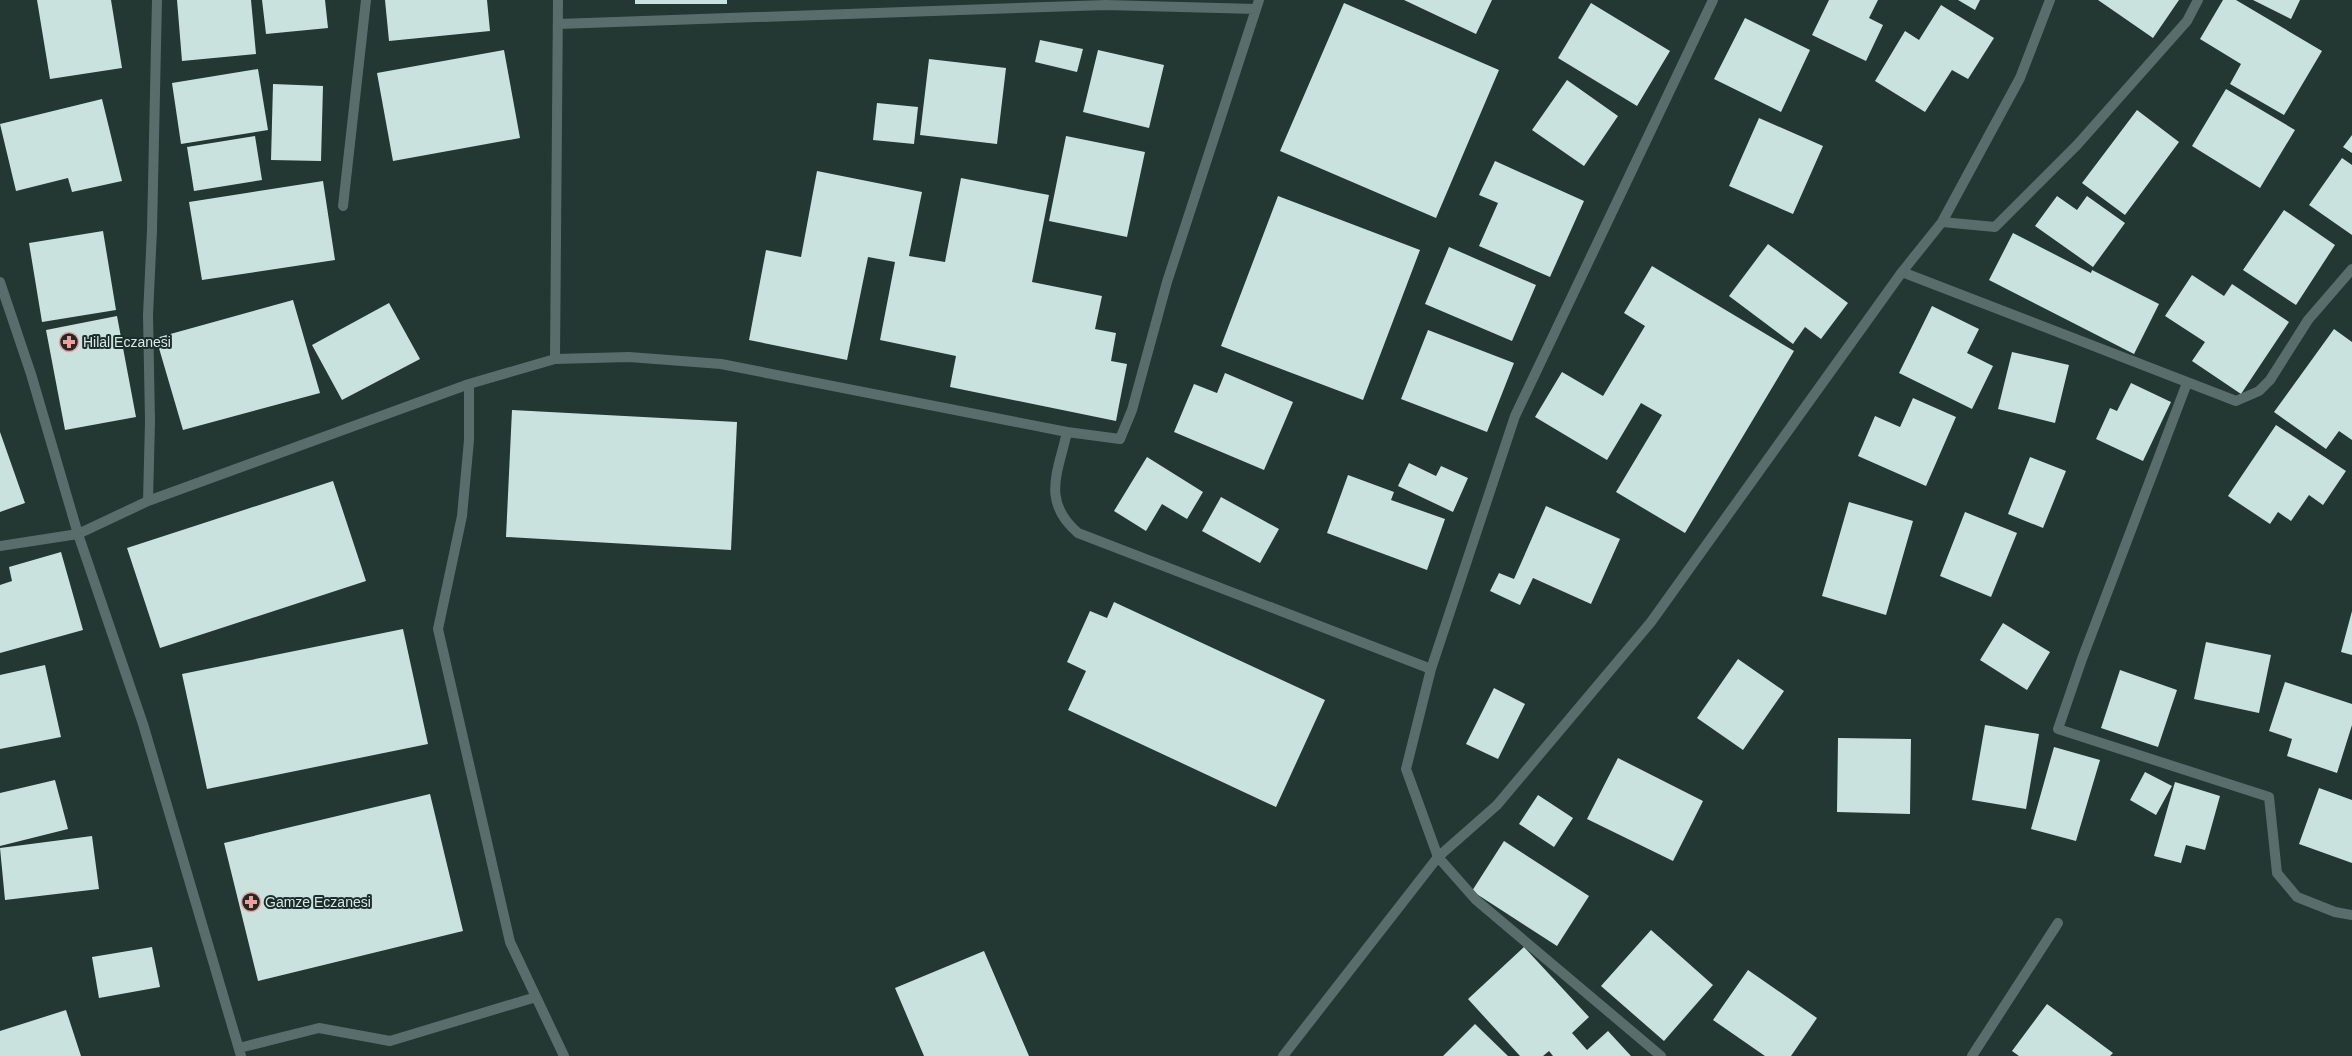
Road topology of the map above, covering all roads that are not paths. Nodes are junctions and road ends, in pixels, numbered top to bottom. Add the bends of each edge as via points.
1 (157, 0) edge
2 (366, 0) edge
3 (558, 0) edge
4 (1713, 0) edge
5 (2050, 0) edge
6 (2198, 0) edge
7 (1258, 5) edge
8 (558, 24) junction
9 (343, 206) dead end
10 (1942, 222) junction
11 (2352, 269) edge
12 (1902, 272) junction
13 (0, 282) edge
14 (555, 359) junction
15 (2187, 383) junction
16 (469, 384) junction
17 (1068, 432) junction
18 (148, 500) junction
19 (78, 534) junction
20 (0, 546) edge
21 (1431, 669) junction
22 (1438, 856) junction
23 (2352, 915) edge
24 (2058, 923) dead end
25 (536, 997) junction
26 (240, 1052) edge
27 (564, 1056) edge
28 (1283, 1056) edge
29 (1661, 1056) edge
30 (1972, 1056) edge

1 - 18 street via 148,315
2 - 9 street
3 - 8 street
4 - 21 street via 1515,416
5 - 10 street via 2020,78
6 - 10 street via 2187,21 2082,140 1995,227
7 - 8 street via 1106,5
7 - 17 street via 1167,282 1132,410 1120,439
8 - 14 street
10 - 12 street
11 - 15 street via 2308,320 2270,380 2259,391 2236,401
12 - 15 street
12 - 22 street via 1651,622 1497,805
13 - 19 street via 31,374
14 - 16 street
14 - 17 street via 629,357 721,364
15 - 23 street via 2058,729 2269,797 2277,873 2297,897 2335,912
16 - 18 street
16 - 25 street via 469,440 462,516 438,629 510,942
17 - 21 street via 1054,491 1058,508 1066,522 1078,533
18 - 19 street
19 - 20 street
19 - 26 street via 143,724
21 - 22 street via 1406,770
22 - 28 street
22 - 29 street via 1476,900
24 - 30 street
25 - 26 street via 390,1041 319,1028
25 - 27 street

